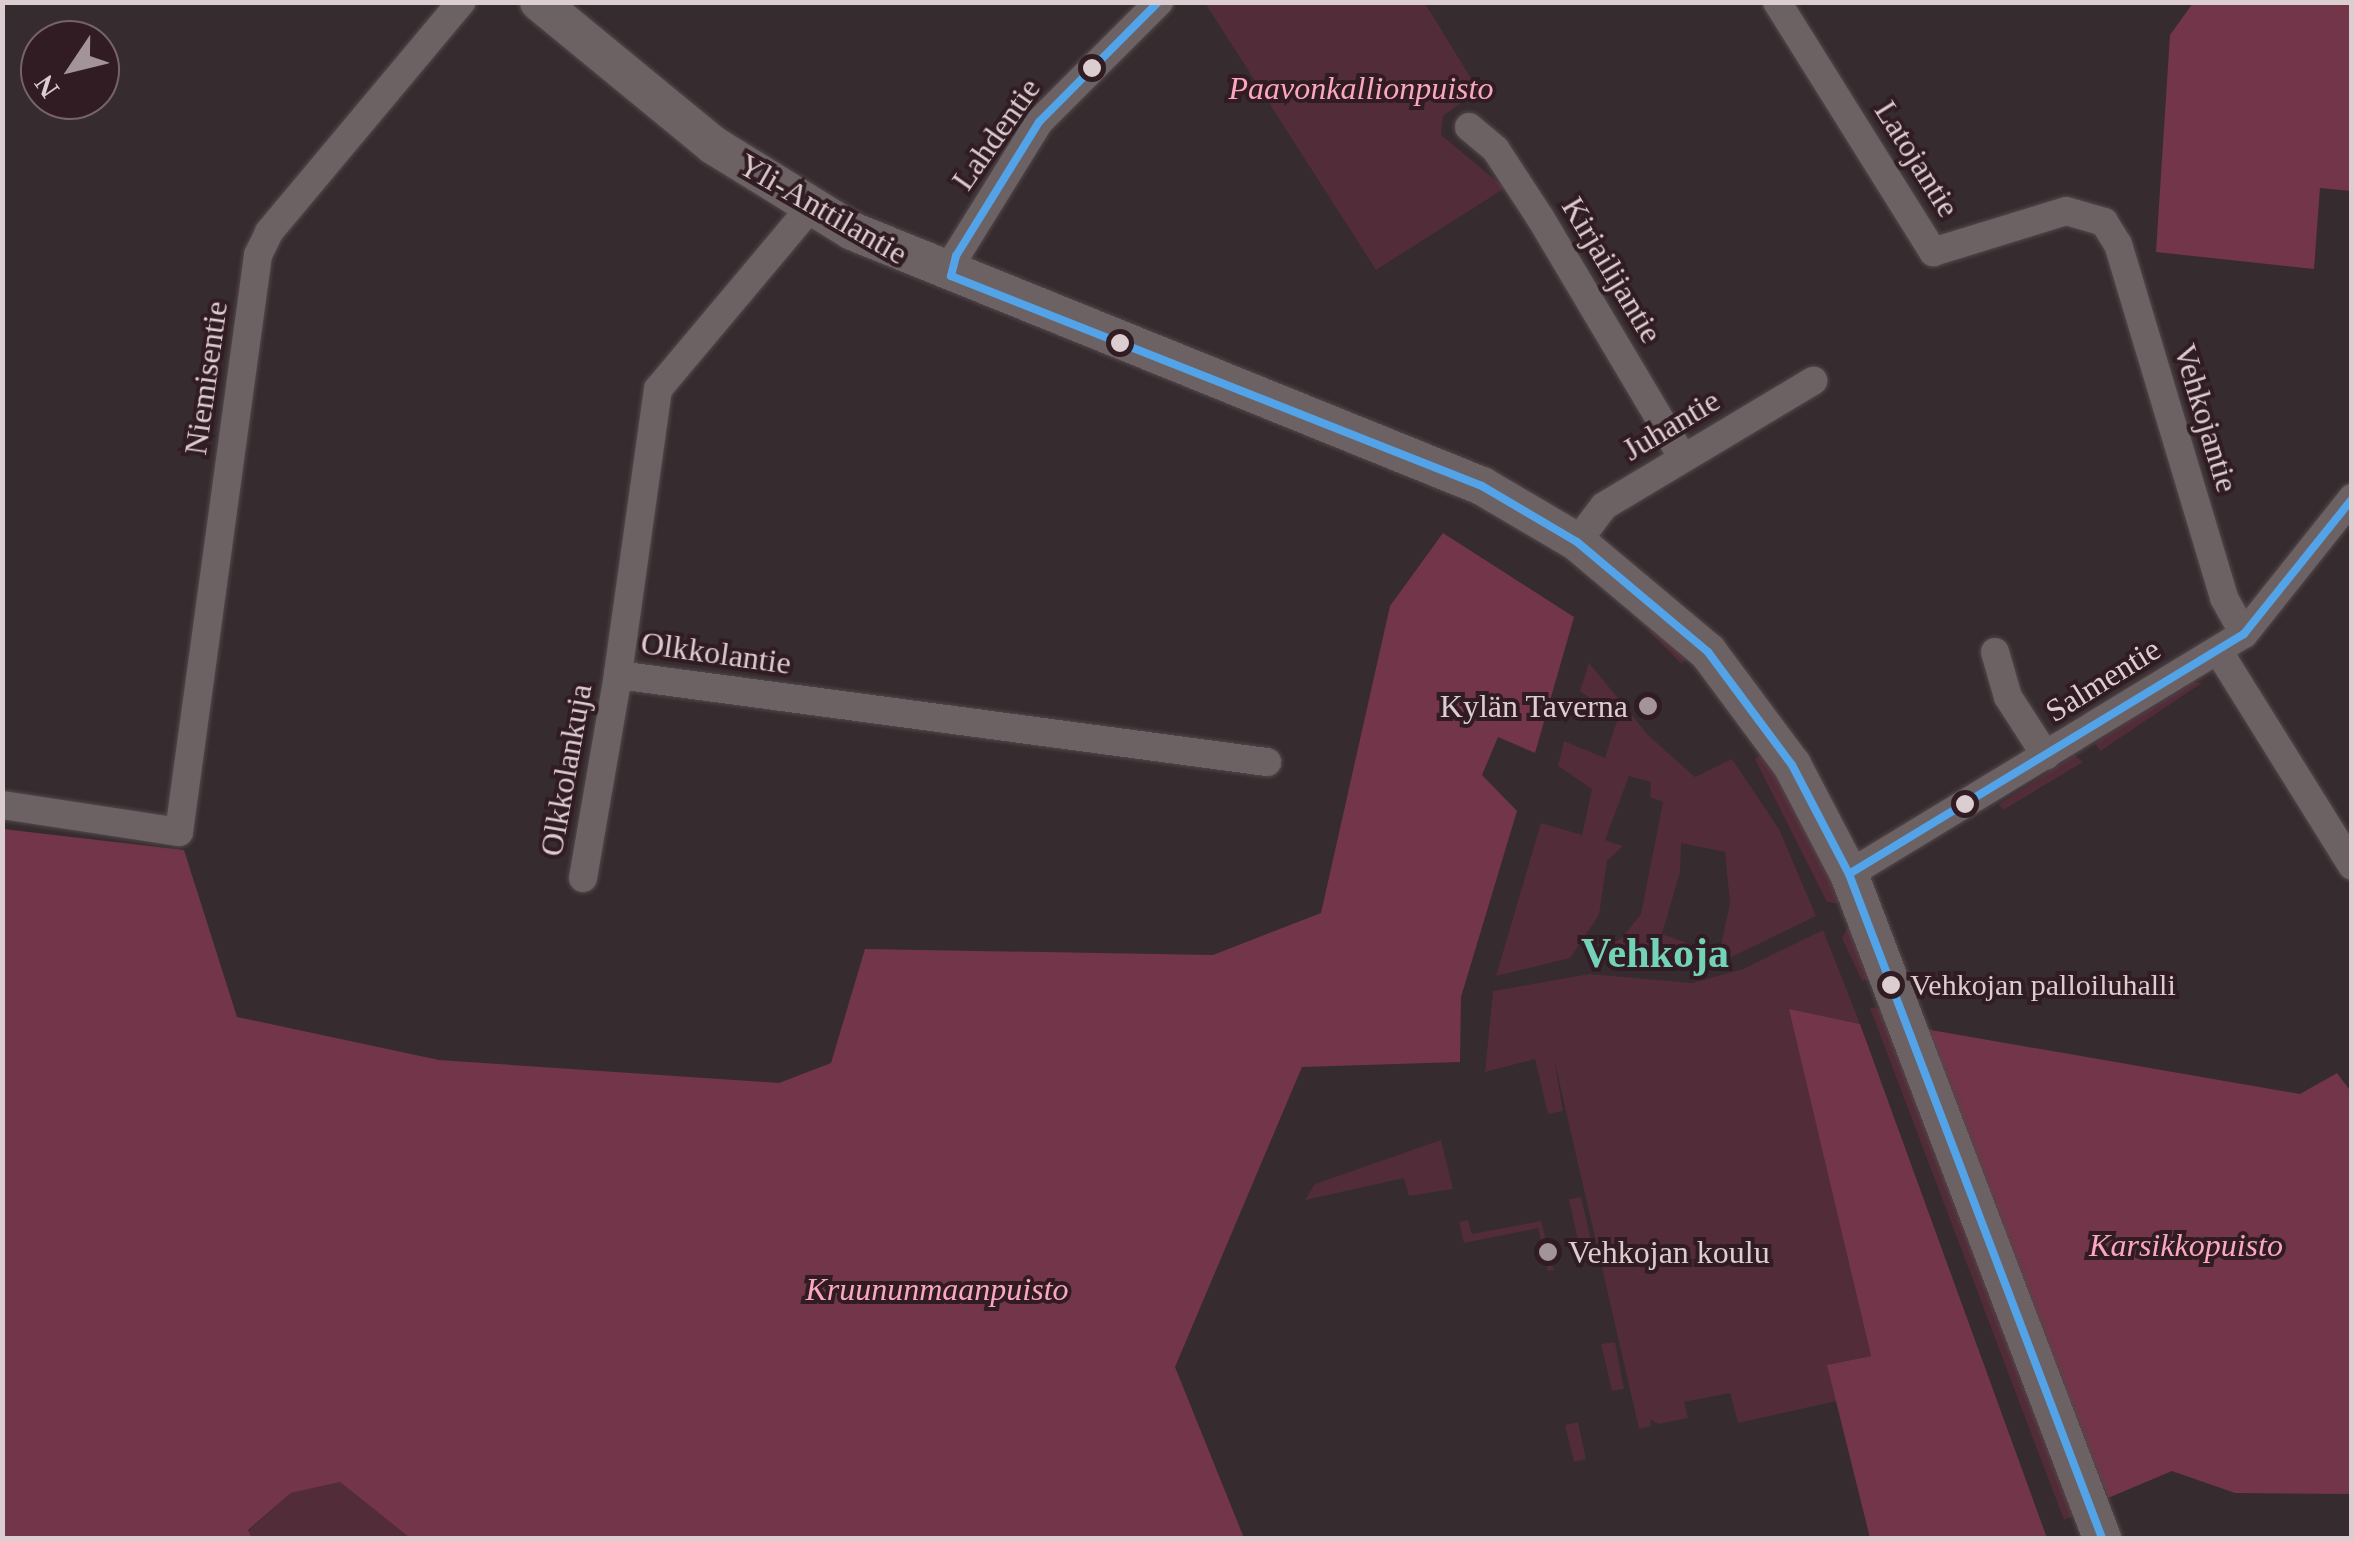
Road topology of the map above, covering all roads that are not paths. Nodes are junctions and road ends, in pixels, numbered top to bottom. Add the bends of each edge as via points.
1 (461, 2) edge
2 (539, 2) edge
3 (1159, 2) edge
4 (1778, 2) edge
5 (1469, 127) dead end
6 (810, 208) junction
7 (2104, 222) joint
8 (951, 276) junction
9 (1813, 381) dead end
10 (1684, 458) junction
11 (2352, 498) edge
12 (1578, 542) junction
13 (2244, 634) junction
14 (1995, 652) dead end
15 (2219, 652) junction
16 (618, 674) junction
17 (2046, 756) junction
18 (1267, 762) dead end
19 (2, 805) edge
20 (2352, 866) edge
21 (1849, 874) junction
22 (583, 878) dead end
23 (2102, 1538) edge

1 - 19 street, Niemisentie via 270,232 258,255 179,832
2 - 6 street, Yli-Anttilantie via 713,145
3 - 8 street, Lahdentie via 1039,122 956,256
4 - 7 street, Latojantie via 1933,252 2066,212
5 - 10 street, Kirjailijantie via 1496,150 1532,205
6 - 8 street, Yli-Anttilantie
6 - 16 street, Olkkolantie via 658,389
7 - 13 street, Vehkojantie via 2118,244 2224,598
8 - 12 street, Yli-Anttilantie via 1434,464
9 - 10 street, Juhantie
10 - 12 street, Juhantie via 1604,506
11 - 13 street, Salmentie
12 - 21 street, Yli-Anttilantie via 1658,604 1736,684 1792,765
13 - 15 street, Salmentie
14 - 17 street via 2008,697
15 - 17 street, Salmentie
15 - 20 street
16 - 18 street, Olkkolantie
16 - 22 street, Olkkolankuja
17 - 21 street, Salmentie
21 - 23 street, Yli-Anttilantie

